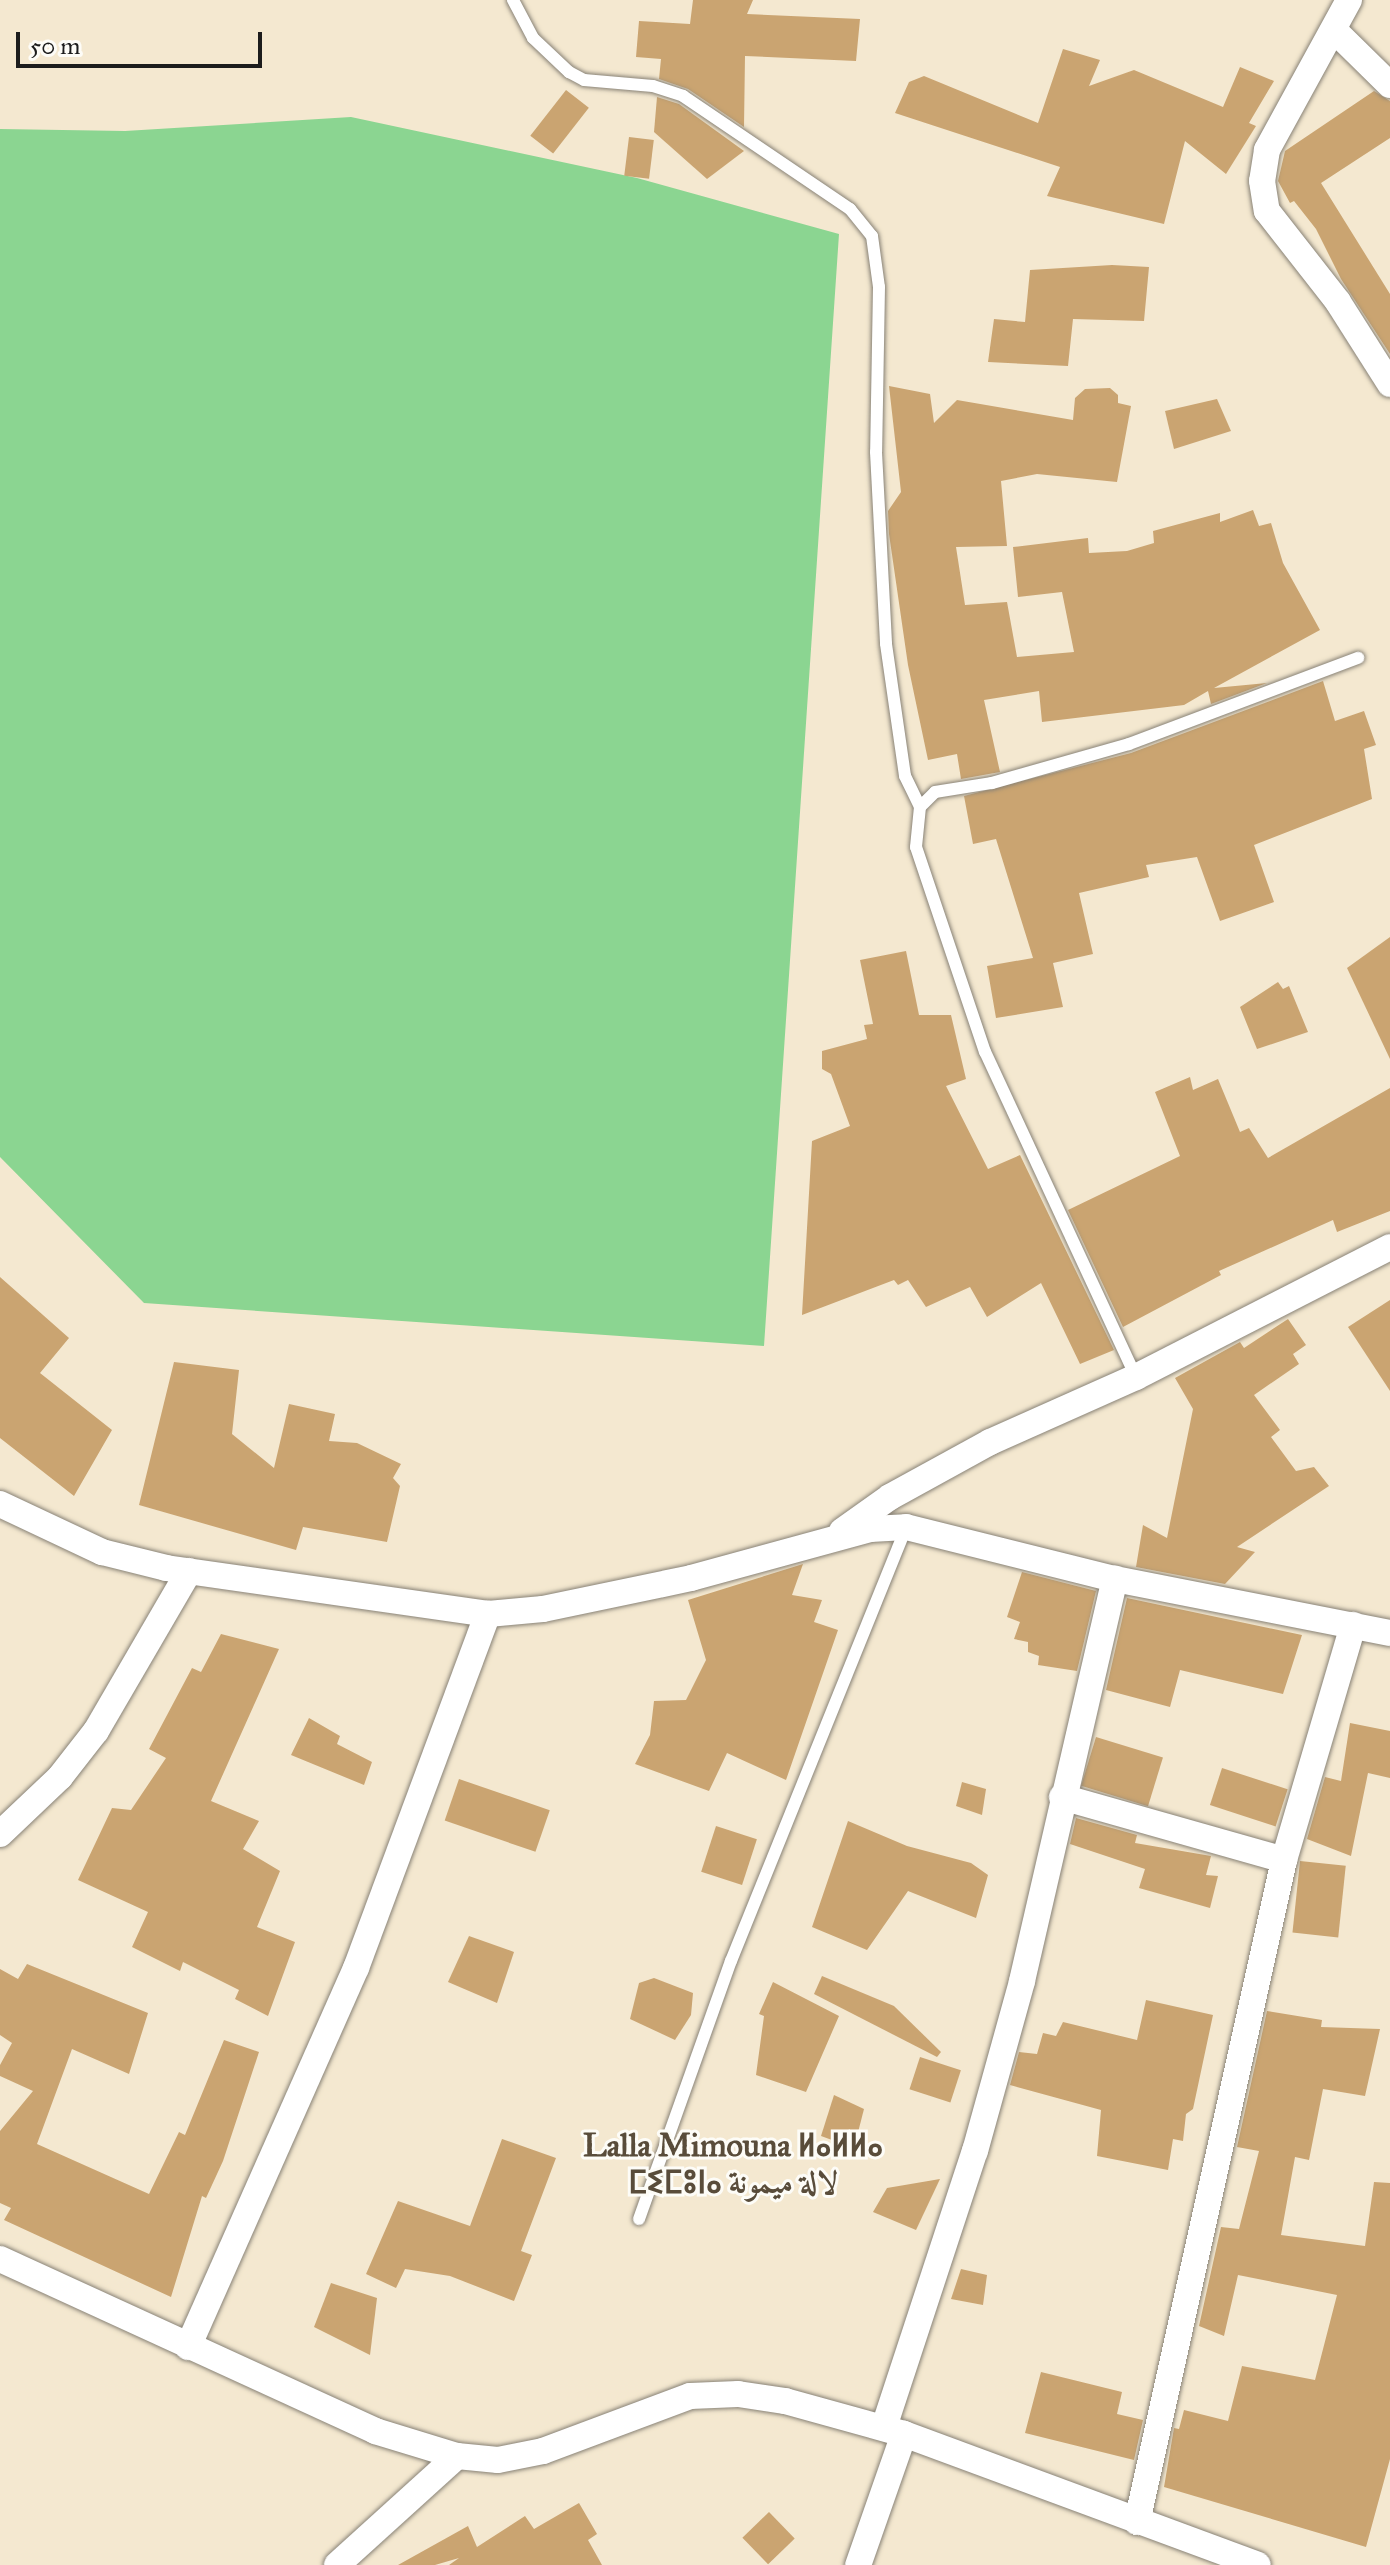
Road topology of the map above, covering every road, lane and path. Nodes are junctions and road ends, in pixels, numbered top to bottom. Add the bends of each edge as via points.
1 (513, 0) edge
2 (1349, 0) edge
3 (1335, 31) junction
4 (1390, 85) edge
5 (1390, 384) edge
6 (1358, 658) dead end
7 (920, 807) junction
8 (1390, 1247) edge
9 (1136, 1377) junction
10 (0, 1504) edge
11 (906, 1527) junction
12 (832, 1538) junction
13 (189, 1571) junction
14 (1115, 1579) junction
15 (488, 1614) junction
16 (1353, 1625) junction
17 (1390, 1633) edge
18 (1062, 1797) junction
19 (0, 1834) edge
20 (1284, 1860) junction
21 (639, 2219) dead end
22 (0, 2259) edge
23 (188, 2347) junction
24 (894, 2431) junction
25 (457, 2456) junction
26 (1137, 2522) junction
27 (337, 2565) edge
28 (858, 2565) edge
29 (1258, 2565) edge

1 - 7 lane via 533,38 569,72 584,80 653,86 683,96 850,209 872,236 879,287 876,452 886,644 905,776
2 - 3 street
3 - 4 street
3 - 5 street via 1267,150 1264,193 1267,211 1338,302
6 - 7 lane via 1129,744 992,783 935,792
7 - 9 lane via 916,847 985,1052
8 - 9 street
9 - 12 street via 990,1442 890,1497
10 - 13 street via 102,1552
11 - 12 street
11 - 14 street
11 - 21 lane via 731,1961
12 - 15 street via 691,1578 543,1609
13 - 15 street
13 - 19 street via 96,1731 60,1777
14 - 16 street
14 - 18 street
15 - 23 street via 356,1968
16 - 17 street
16 - 20 street
18 - 20 street
18 - 24 street via 1022,1981
20 - 26 street
22 - 23 street
23 - 25 street via 375,2431
24 - 25 street via 785,2401 738,2394 690,2396 543,2451 498,2460
24 - 26 street
24 - 28 street
25 - 27 street
26 - 29 street

